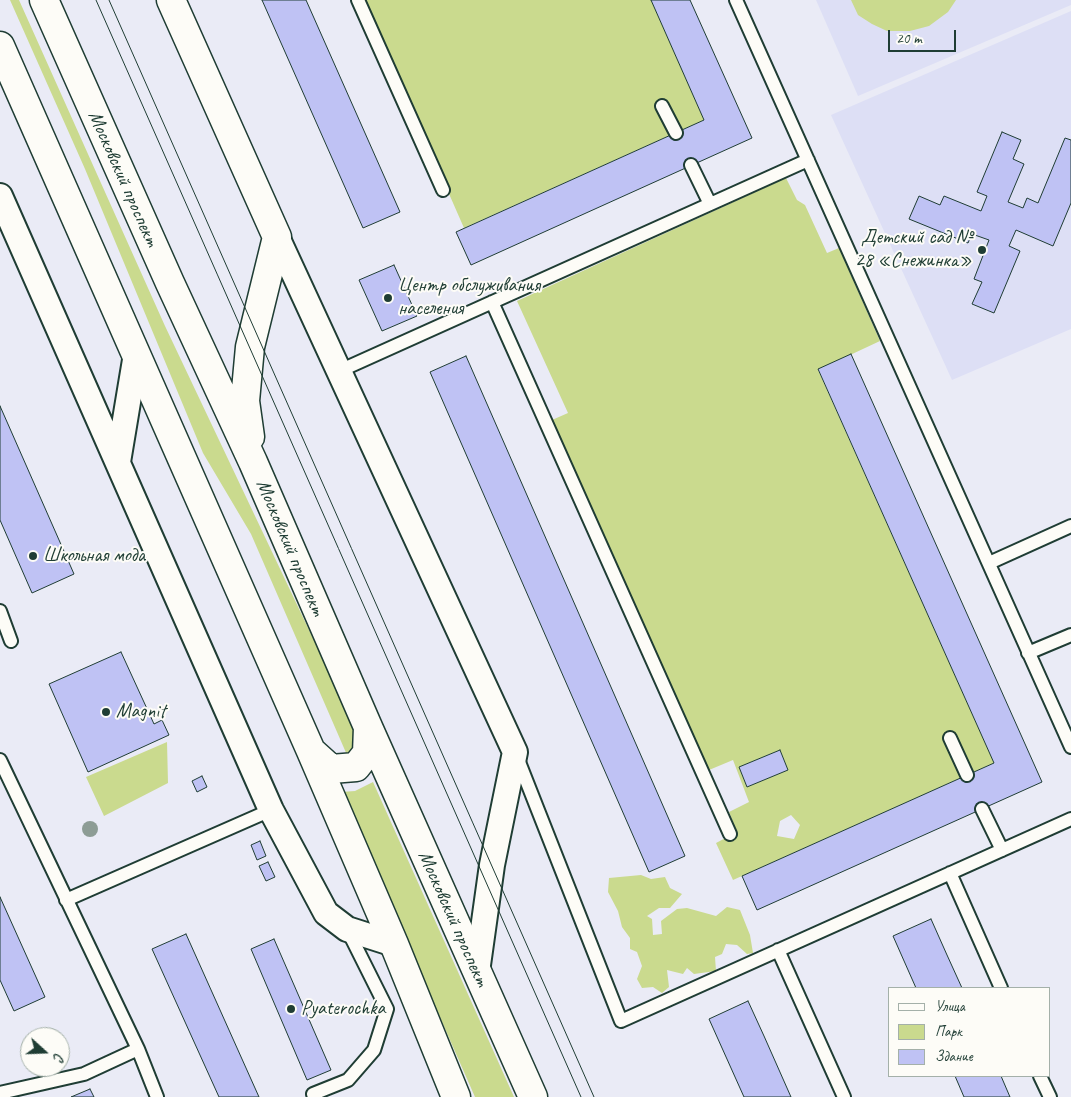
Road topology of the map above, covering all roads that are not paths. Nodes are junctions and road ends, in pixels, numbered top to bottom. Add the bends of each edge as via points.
1 (44, 0) edge
2 (171, 0) edge
3 (358, 0) edge
4 (736, 0) edge
5 (0, 46) edge
6 (662, 106) dead end
7 (676, 133) dead end
8 (808, 160) junction
9 (691, 165) dead end
10 (443, 190) dead end
11 (0, 196) edge
12 (710, 204) junction
13 (277, 237) junction
14 (492, 302) junction
15 (136, 354) junction
16 (338, 372) junction
17 (118, 462) junction
18 (253, 462) junction
19 (1071, 526) edge
20 (988, 563) junction
21 (0, 611) edge
22 (1071, 635) edge
23 (11, 640) dead end
24 (1028, 652) junction
25 (368, 727) junction
26 (950, 738) dead end
27 (1071, 747) edge
28 (311, 751) junction
29 (515, 752) junction
30 (0, 760) edge
31 (967, 775) dead end
32 (982, 809) dead end
33 (271, 810) junction
34 (1071, 819) edge
35 (730, 834) dead end
36 (1002, 850) junction
37 (950, 873) junction
38 (66, 900) junction
39 (347, 929) junction
40 (394, 944) junction
41 (778, 950) junction
42 (477, 972) junction
43 (1001, 987) edge
44 (138, 1048) junction
45 (1040, 1077) edge
46 (0, 1093) edge
47 (313, 1094) dead end
48 (157, 1097) edge
49 (456, 1097) edge
50 (533, 1097) edge
51 (844, 1097) edge
52 (1050, 1097) edge

1 - 18 main road, Московский проспект
2 - 13 main road
3 - 10 lane
4 - 8 lane
5 - 15 main road
6 - 7 lane
8 - 12 lane
8 - 20 lane
9 - 12 lane
11 - 17 street
12 - 14 lane
13 - 16 street
13 - 18 main road via 250,347 246,401
14 - 16 lane
14 - 35 lane
15 - 17 street
15 - 28 main road
16 - 29 street
17 - 33 street
18 - 25 main road, Московский проспект
19 - 20 lane
20 - 24 lane
21 - 23 lane
22 - 24 lane
24 - 27 lane
25 - 28 main road via 368,753 356,767 331,769
25 - 42 main road, Московский проспект
26 - 31 lane
28 - 40 main road
29 - 41 lane via 622,1021
29 - 42 street via 492,866
30 - 38 lane
32 - 36 lane
33 - 38 lane
33 - 39 street via 326,912
34 - 36 lane
36 - 37 lane
37 - 41 lane
37 - 43 lane
38 - 44 lane
39 - 40 street
39 - 47 lane via 387,1010 374,1050 364,1062 348,1080
40 - 49 main road
41 - 51 lane
42 - 50 main road, Московский проспект
44 - 46 lane via 84,1074
44 - 48 lane
45 - 52 lane

